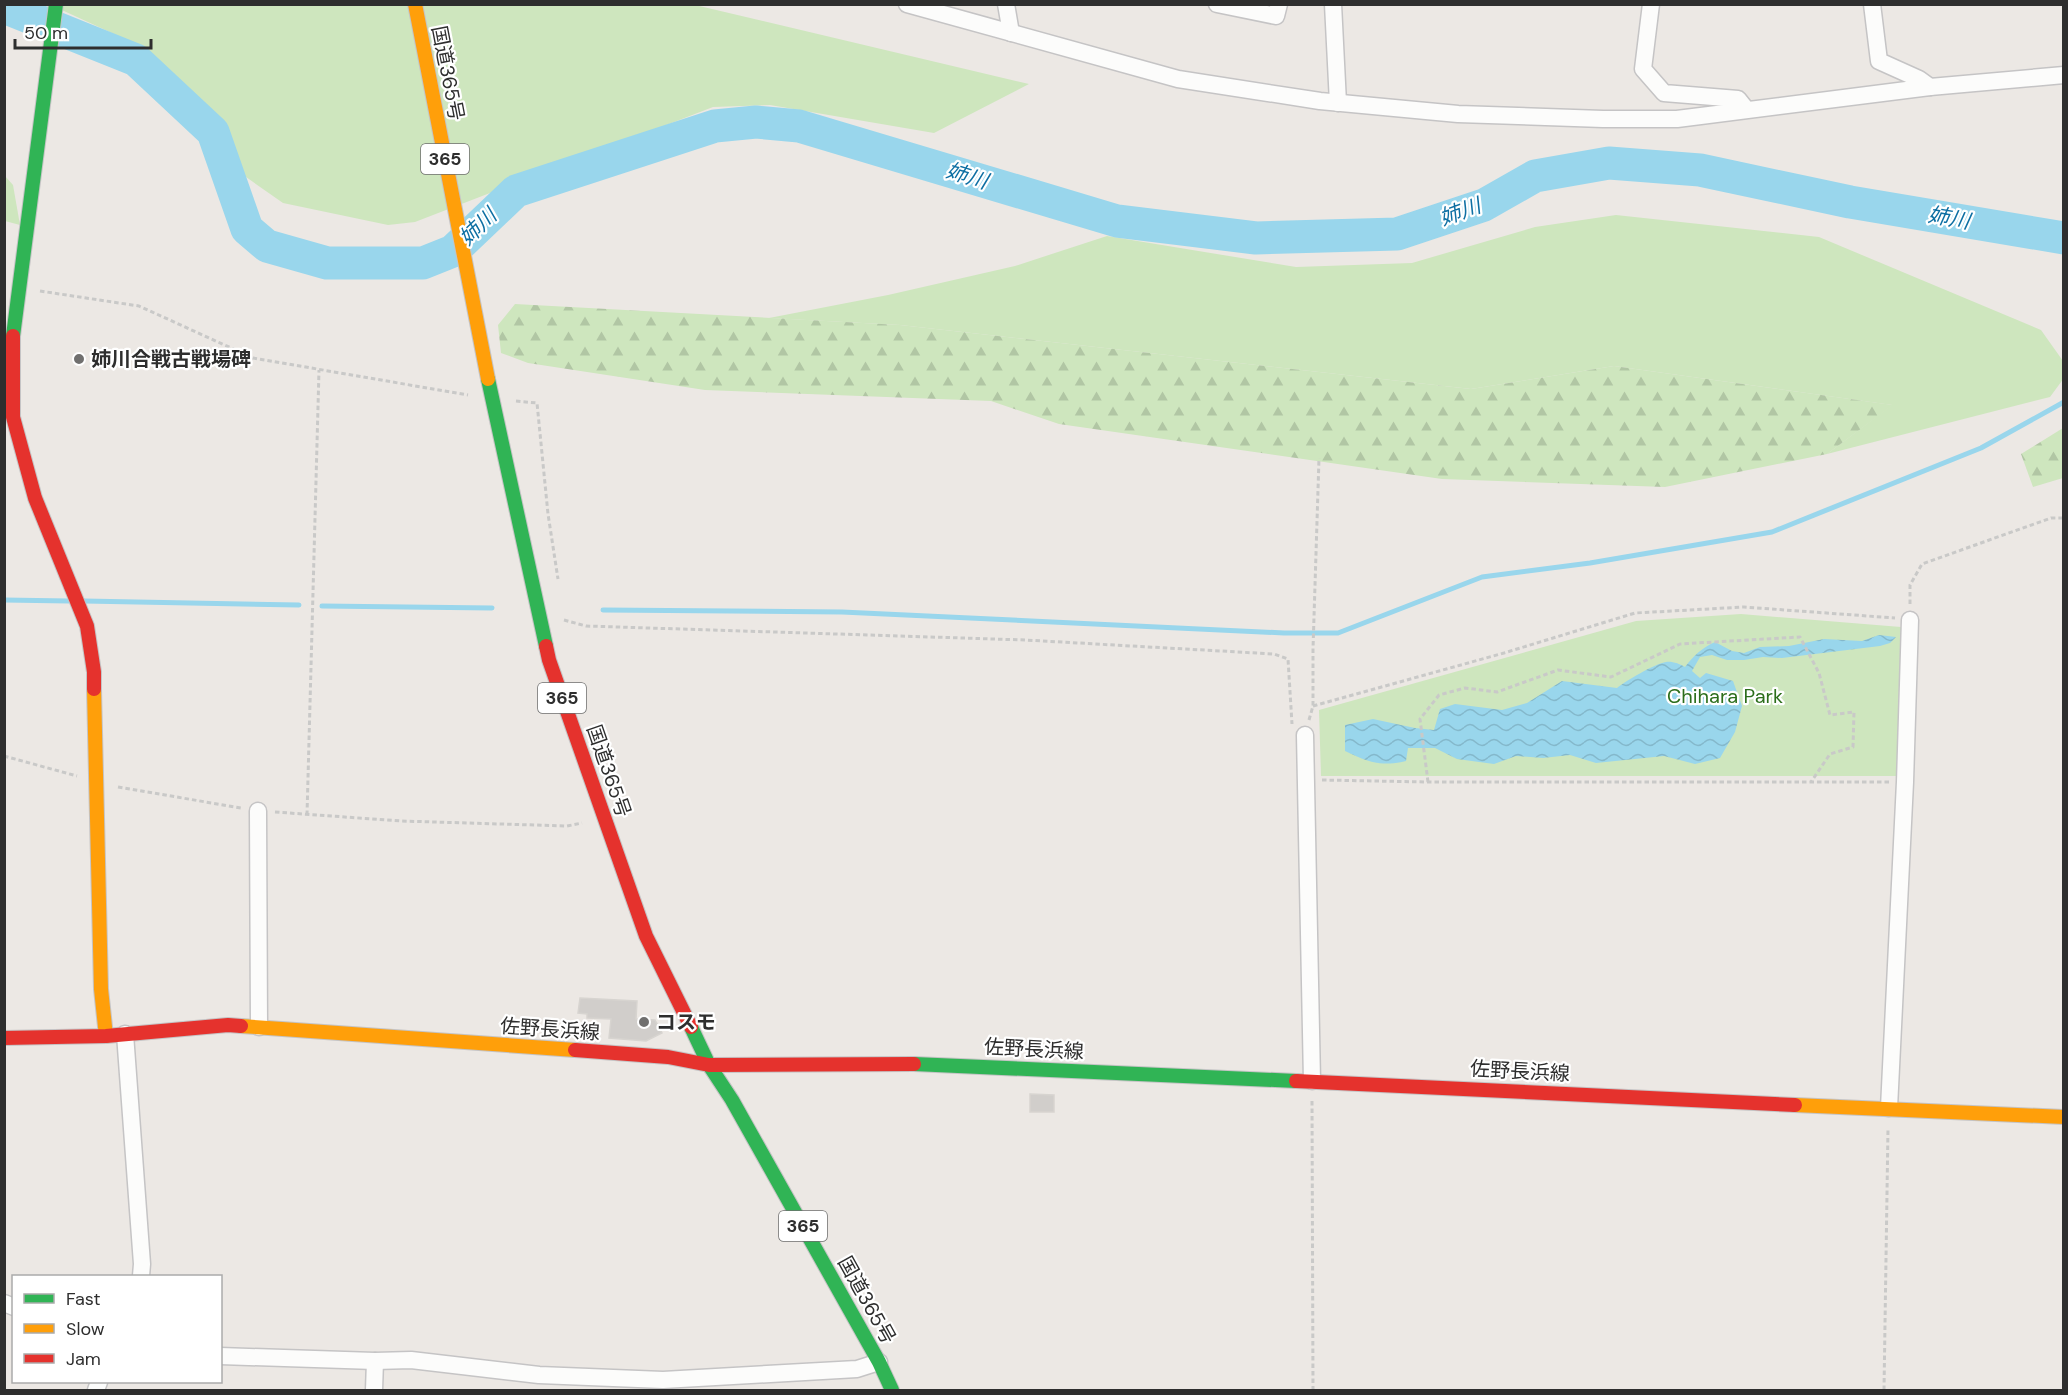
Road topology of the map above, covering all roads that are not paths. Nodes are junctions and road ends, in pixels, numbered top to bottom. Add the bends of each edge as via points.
1 (56, 4) edge
2 (415, 4) edge
3 (907, 4) edge
4 (1006, 4) edge
5 (1217, 4) edge
6 (1279, 4) edge
7 (1333, 4) edge
8 (1651, 4) edge
9 (1872, 4) edge
10 (1011, 33) junction
11 (2064, 75) edge
12 (1930, 87) junction
13 (1338, 103) junction
14 (1746, 109) junction
15 (1910, 620) road end
16 (1305, 735) road end
17 (258, 811) road end
18 (259, 1027) junction
19 (125, 1034) junction
20 (106, 1036) junction
21 (4, 1038) edge
22 (709, 1065) junction
23 (1311, 1081) junction
24 (1889, 1108) junction
25 (2064, 1117) edge
26 (141, 1275) edge
27 (222, 1356) edge
28 (375, 1361) junction
29 (879, 1362) junction
30 (374, 1390) edge
31 (892, 1390) edge

1 - 20 main road via 12,345 13,417 35,498 87,626 94,672 101,989
2 - 22 main road, 国道365号 / 365 via 474,313 549,660 645,936
3 - 10 street
4 - 10 street
5 - 6 street via 1276,16
7 - 13 street
8 - 14 street via 1643,69 1664,93 1738,99
9 - 12 street via 1879,61
10 - 13 street via 1178,80
11 - 12 street
12 - 14 street
13 - 14 street via 1458,114 1603,120 1677,119
15 - 24 street
16 - 23 street
17 - 18 street
18 - 19 main road, 佐野長浜線 via 228,1024
18 - 22 main road, 佐野長浜線 via 668,1057
19 - 20 main road, 佐野長浜線
19 - 26 street
20 - 21 main road, 佐野長浜線
22 - 23 main road, 佐野長浜線 via 922,1064
22 - 29 main road, 国道365号 / 365
23 - 24 main road, 佐野長浜線
24 - 25 main road, 佐野長浜線
27 - 28 street
28 - 29 street via 411,1360 539,1375 663,1380 857,1369
28 - 30 street
29 - 31 main road, 国道365号 / 365

